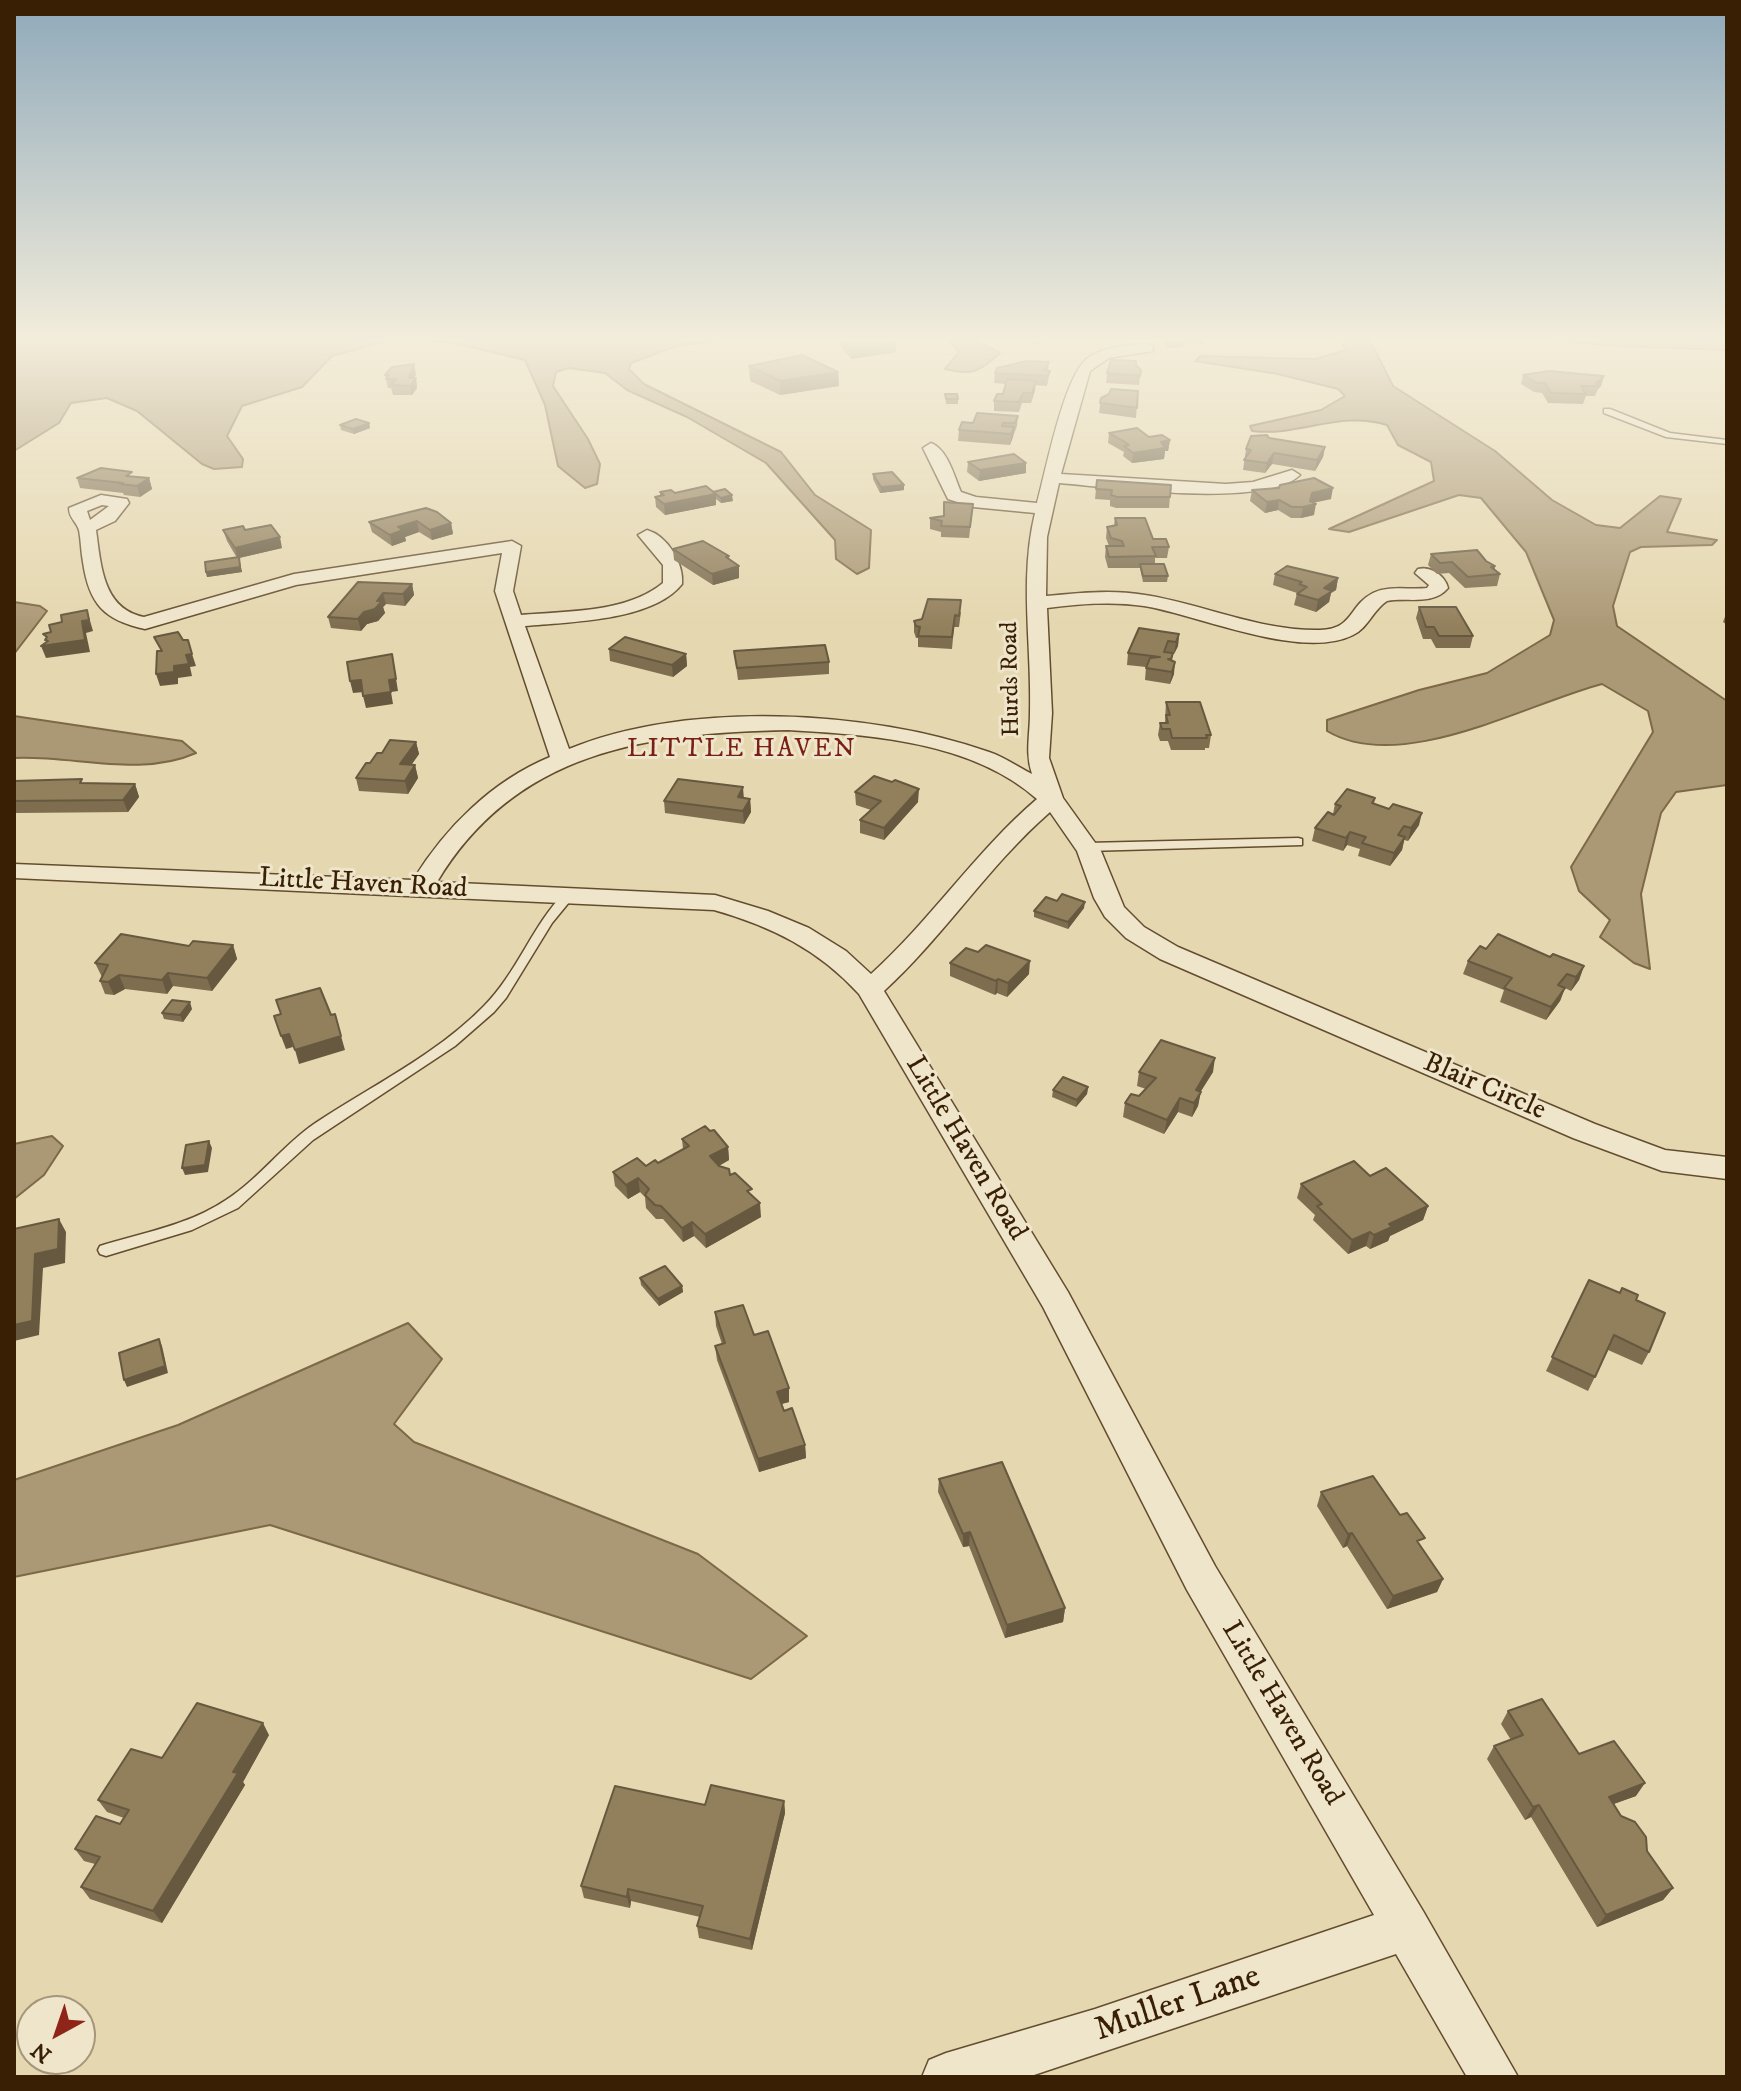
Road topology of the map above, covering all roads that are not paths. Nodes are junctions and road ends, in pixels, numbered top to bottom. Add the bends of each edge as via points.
1 (1063, 435) edge
2 (1668, 435) edge
3 (1727, 442) edge
4 (931, 448) dead end
5 (1292, 475) dead end
6 (1050, 478) junction
7 (1042, 509) junction
8 (87, 528) dead end
9 (647, 535) dead end
10 (1424, 573) dead end
11 (1037, 603) junction
12 (514, 621) junction
13 (562, 758) junction
14 (1052, 798) junction
15 (1298, 842) dead end
16 (1087, 847) junction
17 (14, 872) edge
18 (421, 887) junction
19 (569, 895) junction
20 (870, 989) junction
21 (1727, 1168) edge
22 (106, 1250) dead end
23 (1407, 1927) junction
24 (946, 2077) edge
25 (1494, 2077) edge

1 - 6 street, Hurds Road
2 - 3 lane
4 - 7 street via 954,495
5 - 6 street via 1255,487 1226,489
6 - 7 street, Hurds Road
7 - 11 street, Hurds Road
8 - 12 street via 91,568 101,595 122,616 145,623 294,580 512,546 504,591
9 - 12 street via 674,570 675,580 664,596 637,606
10 - 11 street via 1438,583 1434,592 1382,596 1362,613 1358,625 1323,636 1292,635 1131,598
11 - 14 street, Hurds Road via 1038,758
12 - 13 street
13 - 14 street via 673,728 825,726 894,734 977,756
13 - 18 street via 513,785 480,813 453,840
14 - 16 street, Blair Circle
14 - 20 street via 1012,833 916,947
15 - 16 lane
16 - 21 street, Blair Circle via 1109,905 1125,923 1169,953 1584,1131 1662,1160
17 - 18 street, Little Haven Road
18 - 19 street, Little Haven Road
19 - 20 street, Little Haven Road via 715,903 766,917 828,948
19 - 22 lane via 539,929 512,982 475,1022 422,1063 316,1130 232,1203 202,1219
20 - 23 street, Little Haven Road via 1056,1301 1201,1578
23 - 24 street, Muller Lane via 1095,2033
23 - 25 street, Little Haven Road

